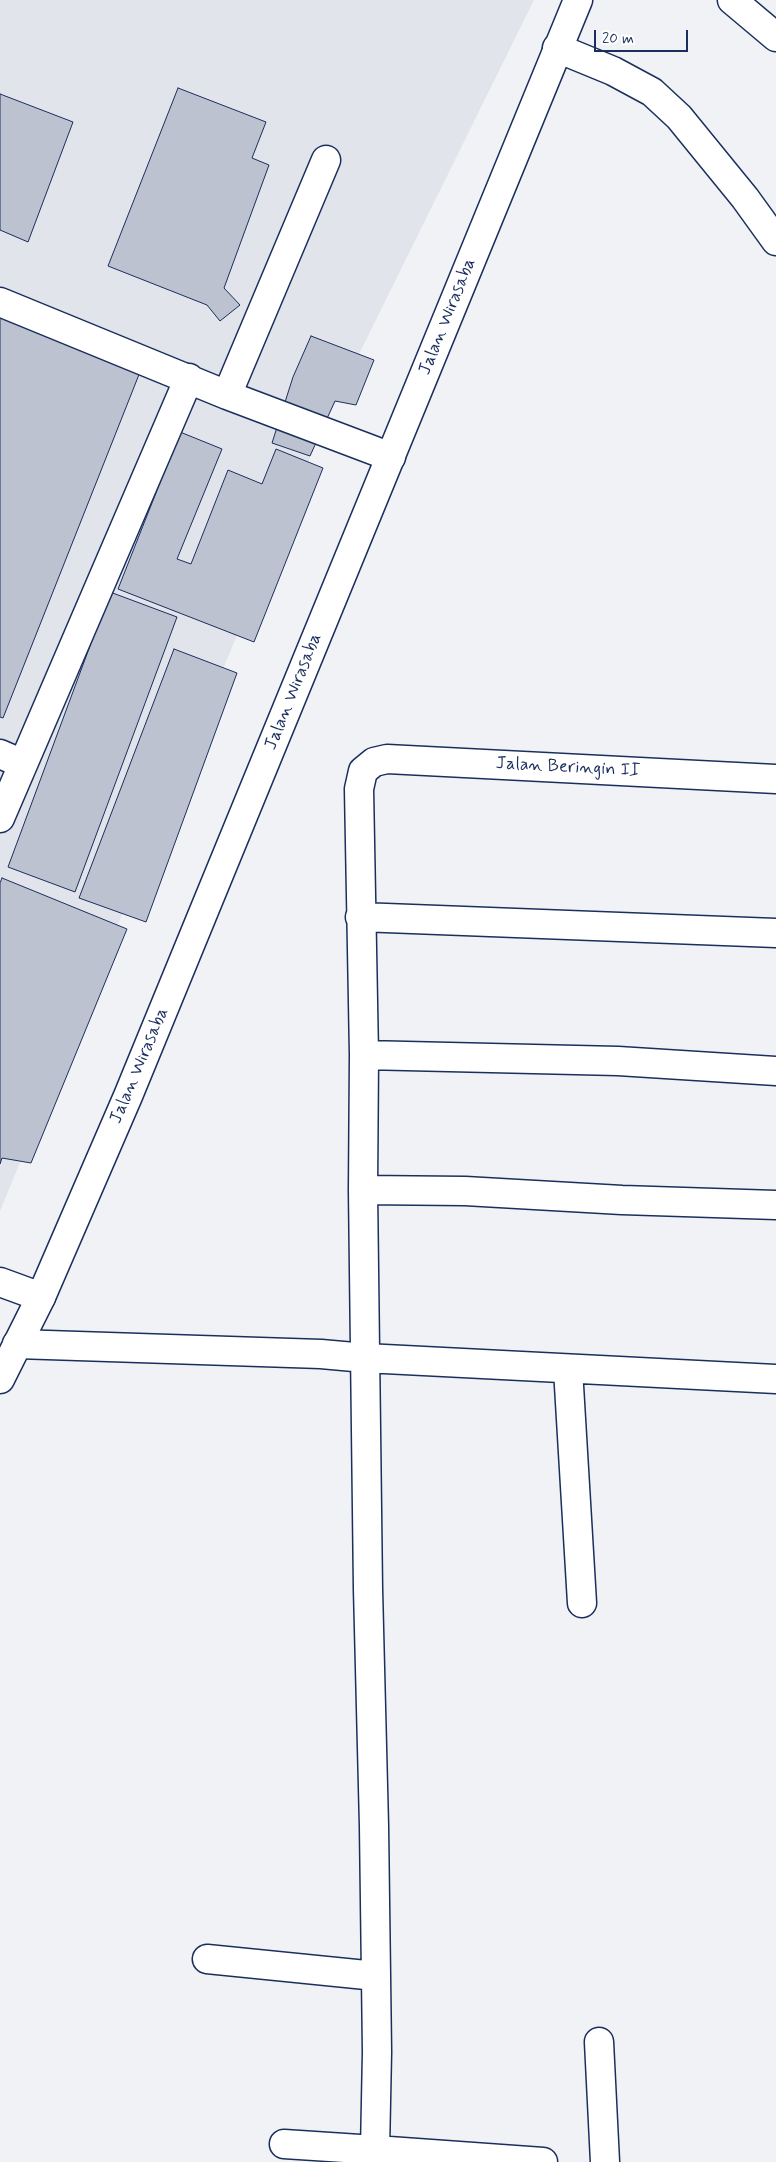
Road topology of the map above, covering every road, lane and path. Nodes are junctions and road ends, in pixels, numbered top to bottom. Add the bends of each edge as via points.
1 (578, 0) edge
2 (732, 0) edge
3 (776, 37) edge
4 (557, 48) junction
5 (326, 160) dead end
6 (776, 241) edge
7 (0, 302) edge
8 (189, 378) junction
9 (228, 395) junction
10 (391, 457) junction
11 (12, 759) edge
12 (776, 780) edge
13 (0, 818) edge
14 (360, 917) junction
15 (776, 933) edge
16 (364, 1055) junction
17 (776, 1071) edge
18 (363, 1190) junction
19 (776, 1205) edge
20 (0, 1282) edge
21 (41, 1297) junction
22 (17, 1344) junction
23 (365, 1358) junction
24 (568, 1368) junction
25 (0, 1379) edge
26 (776, 1379) edge
27 (582, 1603) dead end
28 (207, 1959) dead end
29 (376, 1976) junction
30 (599, 2042) dead end
31 (284, 2144) dead end
32 (374, 2150) junction
33 (543, 2162) edge
34 (605, 2162) edge

1 - 4 street, Jalan Wirasaba
2 - 3 street
4 - 6 street via 613,71 652,92 679,117
4 - 10 street, Jalan Wirasaba
5 - 9 street
7 - 8 street
8 - 9 street
8 - 11 street
9 - 10 street
10 - 21 street, Jalan Wirasaba
11 - 13 street
12 - 14 street, Jalan Beringin II via 387,758 374,762 363,771 359,790
14 - 15 street
14 - 16 street
16 - 17 street via 618,1061
16 - 18 street
18 - 19 street via 465,1191
18 - 23 street
20 - 21 street
21 - 22 street, Jalan Wirasaba
22 - 23 street
22 - 25 street, Jalan Wirasaba
23 - 24 street
23 - 29 street
24 - 26 street
24 - 27 street
28 - 29 street
29 - 32 street
30 - 34 street
31 - 32 street
32 - 33 street

